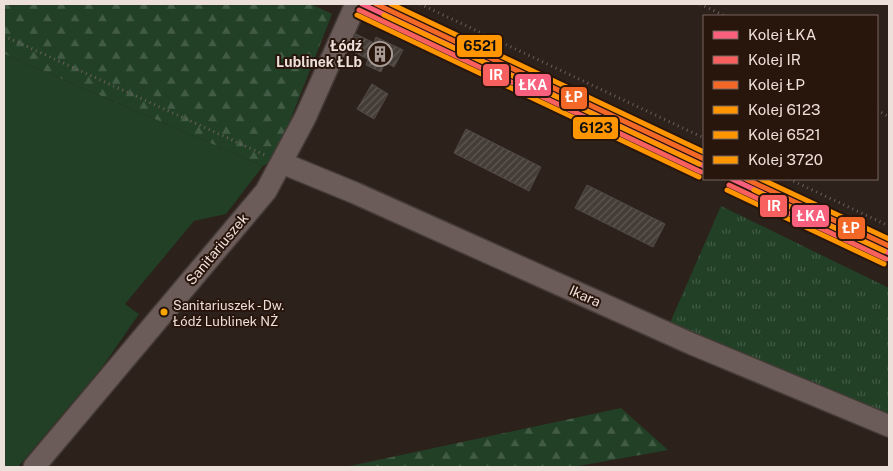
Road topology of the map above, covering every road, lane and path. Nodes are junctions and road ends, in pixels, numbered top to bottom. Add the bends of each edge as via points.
1 (356, 4) edge
2 (420, 4) edge
3 (700, 4) edge
4 (723, 15) edge
5 (4, 36) edge
6 (878, 111) edge
7 (889, 117) edge
8 (703, 138) edge
9 (282, 163) junction
10 (791, 180) edge
11 (889, 226) edge
12 (889, 426) edge
13 (34, 467) edge

1 - 9 street, Sanitariuszek
2 - 8 path
3 - 4 path
5 - 9 path
6 - 7 path
9 - 12 street, Ikara via 692,344
9 - 13 street, Sanitariuszek via 258,201
10 - 11 path

